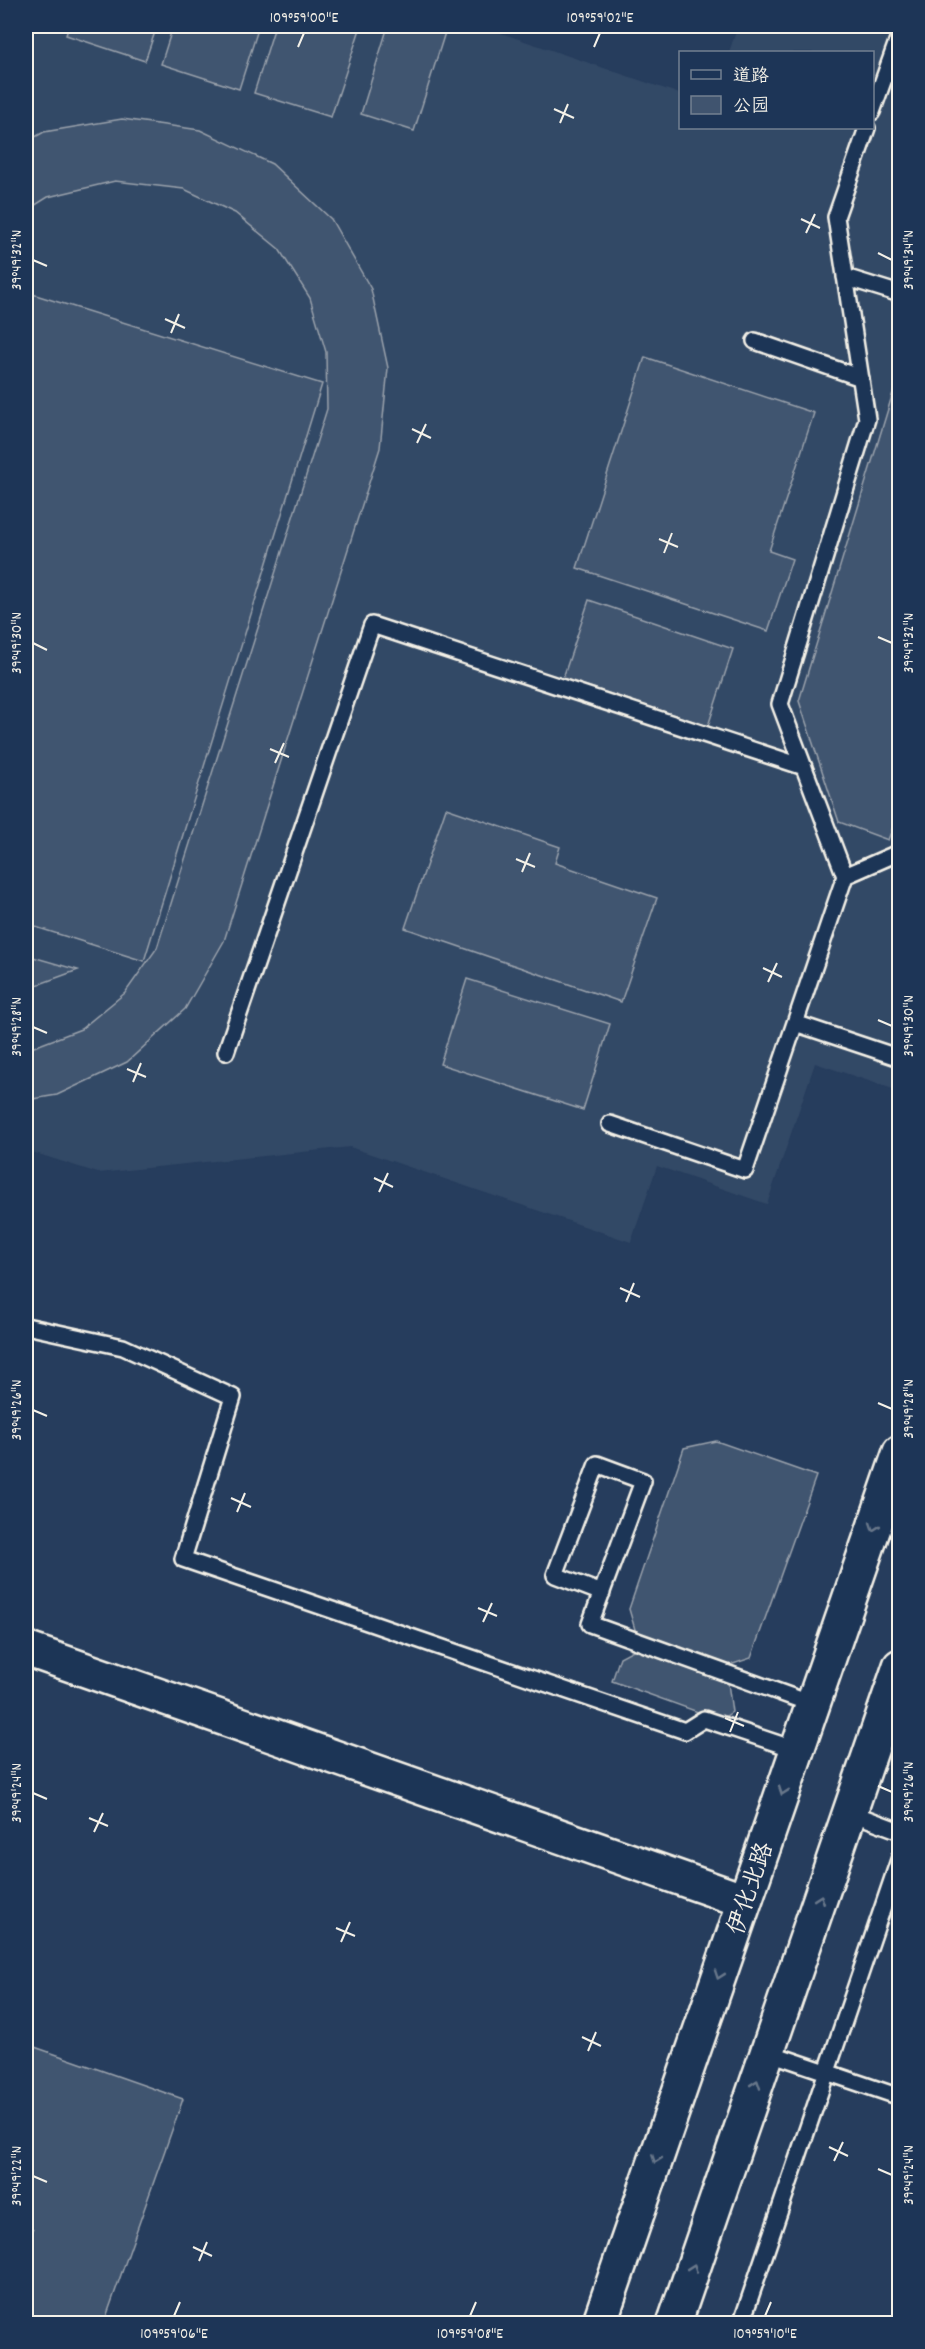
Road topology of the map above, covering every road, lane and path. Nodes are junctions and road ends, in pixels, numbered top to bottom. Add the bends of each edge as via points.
1 (898, 39) dead end
2 (874, 109) edge
3 (867, 129) edge
4 (845, 277) junction
5 (900, 294) edge
6 (755, 341) dead end
7 (861, 378) junction
8 (804, 767) junction
9 (900, 852) edge
10 (845, 876) junction
11 (795, 1023) junction
12 (226, 1052) dead end
13 (900, 1058) edge
14 (610, 1124) dead end
15 (26, 1326) edge
16 (900, 1452) edge
17 (602, 1593) junction
18 (26, 1649) edge
19 (900, 1666) edge
20 (813, 1704) junction
21 (797, 1750) junction
22 (849, 1812) junction
23 (900, 1831) edge
24 (900, 1857) edge
25 (745, 1901) junction
26 (767, 2052) junction
27 (826, 2072) junction
28 (900, 2097) edge
29 (599, 2324) edge
30 (674, 2324) edge
31 (741, 2324) edge

1 - 2 lane
3 - 4 lane via 836,217
4 - 5 lane
4 - 7 lane
6 - 7 lane
7 - 8 lane via 867,419 780,704
8 - 10 lane
8 - 12 lane via 372,625
9 - 10 lane
10 - 11 lane
11 - 13 lane
11 - 14 lane via 745,1170
15 - 21 lane via 123,1347 233,1396 183,1559 685,1731 704,1719
16 -> 20 street, 伊化北路
17 - 17 lane via 643,1481 597,1464 555,1575
17 - 20 lane via 590,1624
18 - 25 street
19 - 22 street
20 - 21 street, 伊化北路
21 -> 25 street, 伊化北路
22 - 23 lane
26 -> 22 street
24 - 27 lane
25 -> 29 street, 伊化北路
26 - 27 lane
30 -> 26 street
27 - 28 lane
27 - 31 lane

